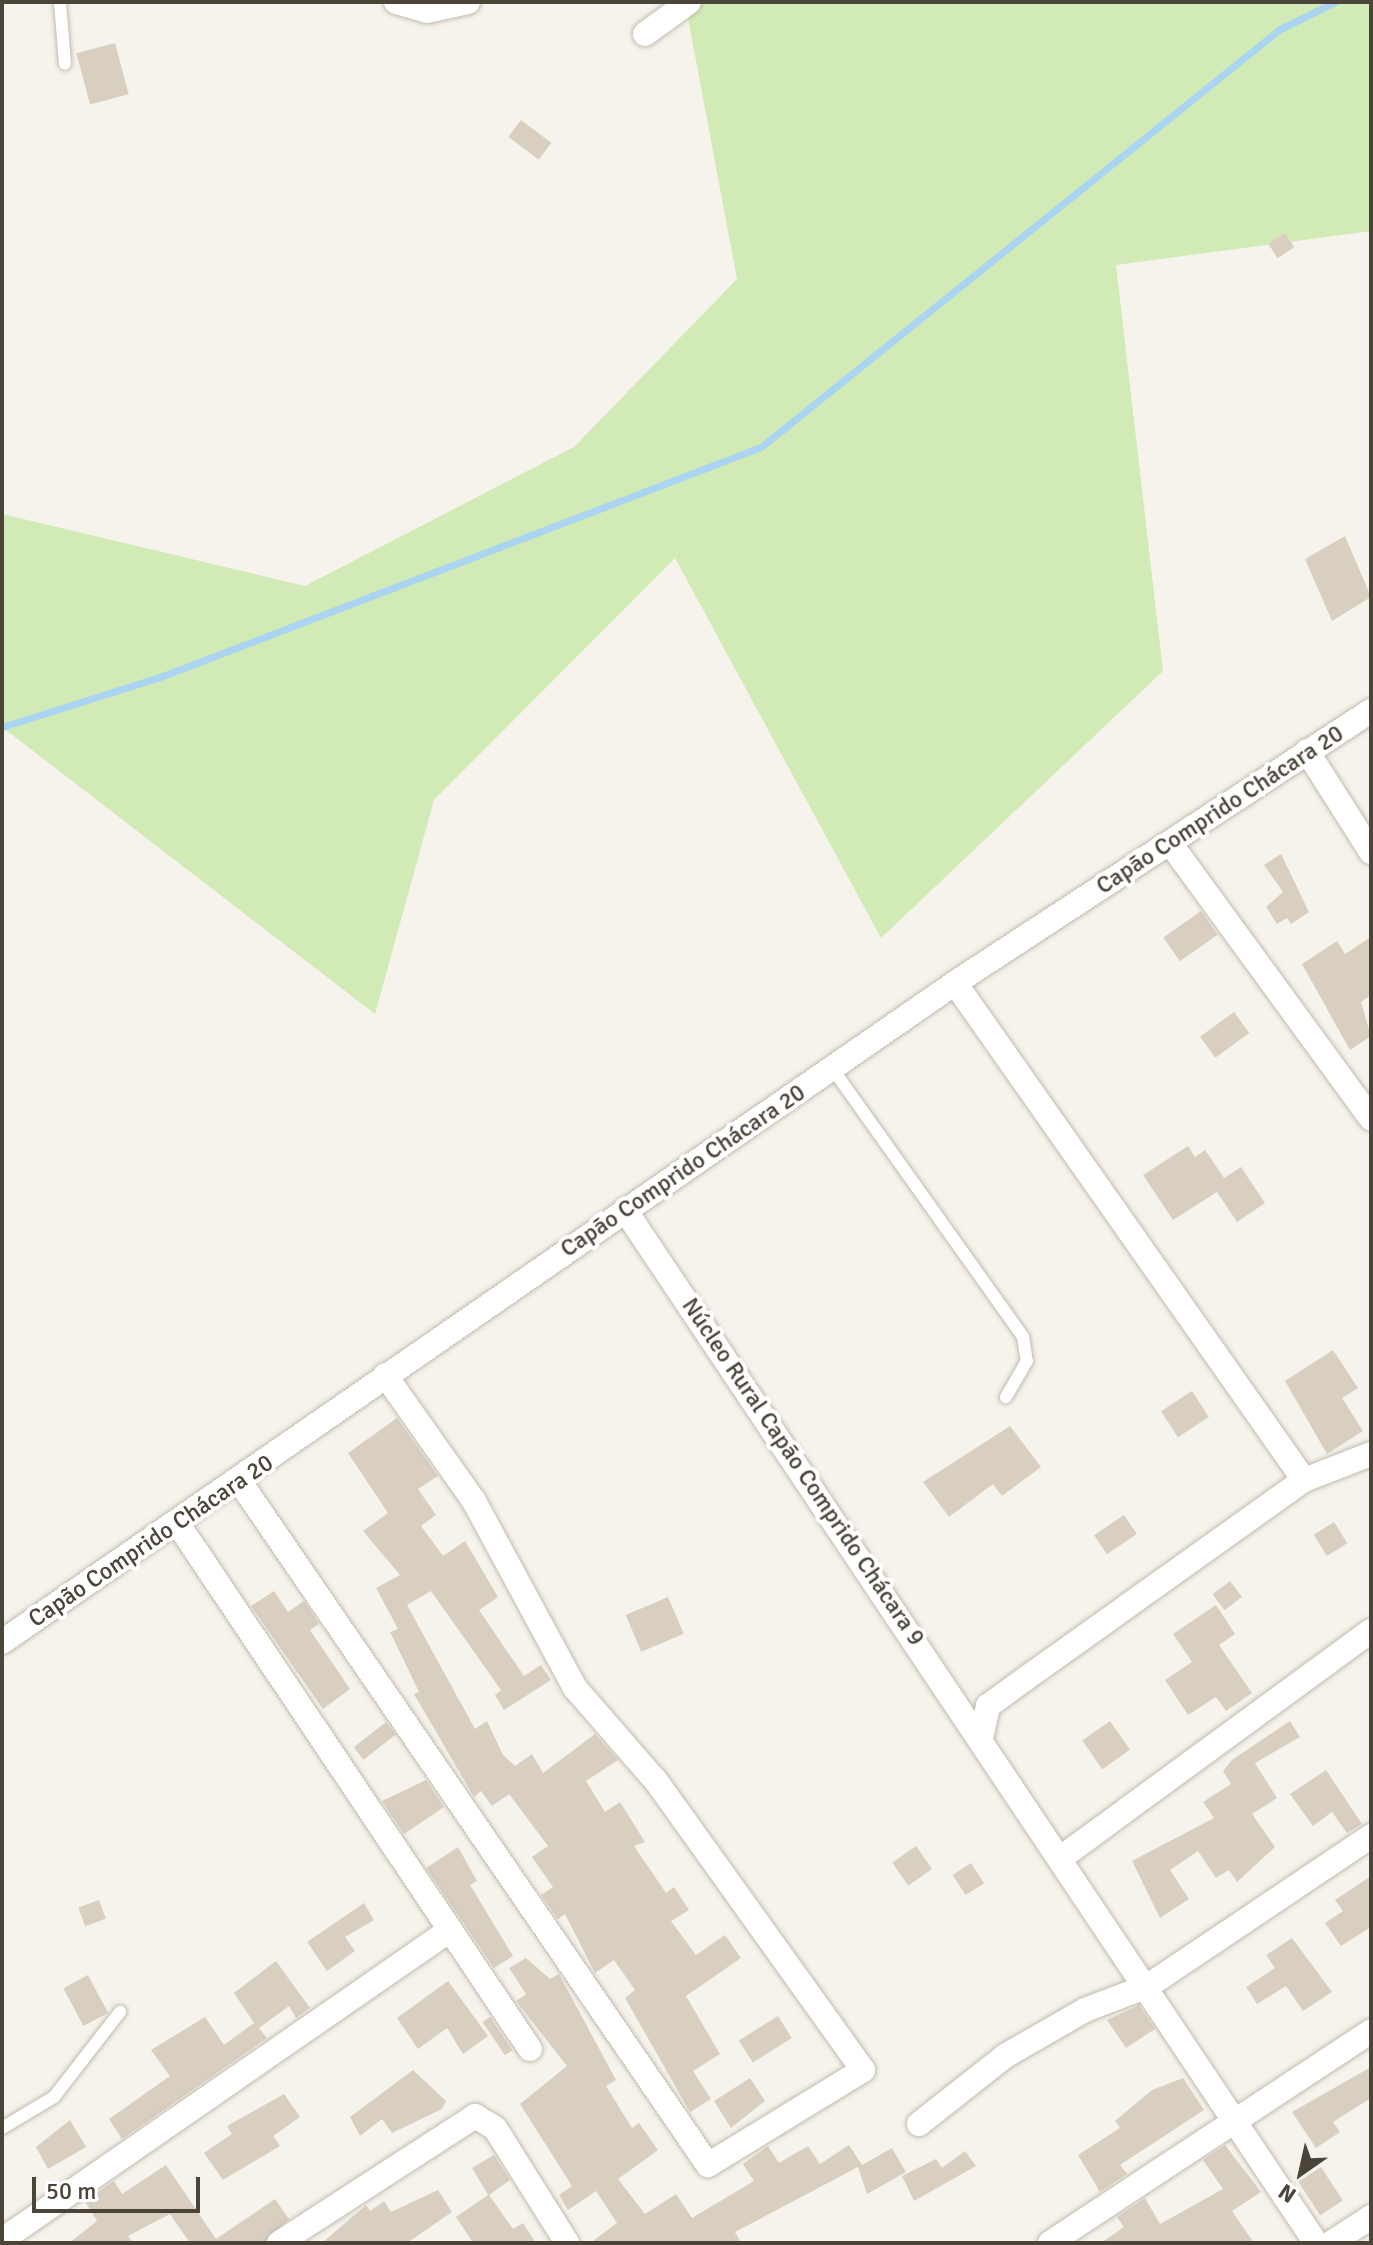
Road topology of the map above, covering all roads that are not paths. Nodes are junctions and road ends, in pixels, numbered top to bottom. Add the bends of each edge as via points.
1 (60, 2) edge
2 (396, 2) edge
3 (468, 2) edge
4 (689, 2) edge
5 (645, 34) dead end
6 (65, 64) dead end
7 (1371, 711) edge
8 (1307, 751) junction
9 (1170, 843) junction
10 (1369, 847) edge
11 (955, 983) junction
12 (832, 1068) junction
13 (1371, 1119) edge
14 (625, 1210) junction
15 (385, 1375) junction
16 (1006, 1397) dead end
17 (1371, 1454) edge
18 (1304, 1480) junction
19 (240, 1482) junction
20 (178, 1524) junction
21 (1371, 1631) edge
22 (2, 1642) edge
23 (982, 1734) junction
24 (1371, 1836) edge
25 (1062, 1857) junction
26 (450, 1930) junction
27 (1148, 1986) junction
28 (120, 2012) dead end
29 (1371, 2031) edge
30 (530, 2049) dead end
31 (1235, 2120) junction
32 (919, 2124) dead end
33 (2, 2128) edge
34 (1371, 2217) edge
35 (2, 2240) edge
36 (279, 2243) edge
37 (567, 2243) edge
38 (1050, 2243) edge
39 (1316, 2243) edge
40 (1331, 2243) edge

1 - 6 lane
2 - 3 street via 427,11
4 - 5 street
7 - 8 street, Capão Comprido Chácara 20
8 - 9 street, Capão Comprido Chácara 20
8 - 10 street
9 - 11 street, Capão Comprido Chácara 20
9 - 13 street
11 - 12 street, Capão Comprido Chácara 20
11 - 18 street
12 - 14 street, Capão Comprido Chácara 20
12 - 16 lane via 1023,1337 1027,1361
14 - 15 street, Capão Comprido Chácara 20
14 - 23 street, Núcleo Rural Capão Comprido Chácara 9
15 - 19 street, Capão Comprido Chácara 20
15 - 19 street via 474,1501 575,1688 655,1780 863,2070 708,2165
17 - 18 street
18 - 23 street via 988,1706
19 - 20 street, Capão Comprido Chácara 20
20 - 22 street, Capão Comprido Chácara 20
20 - 26 street
21 - 25 street
23 - 25 street, Núcleo Rural Capão Comprido Chácara 9
24 - 27 street
25 - 27 street, Núcleo Rural Capão Comprido Chácara 9
26 - 30 street
26 - 35 street
27 - 31 street, Núcleo Rural Capão Comprido Chácara 9
27 - 32 street via 1085,2010 1005,2056
28 - 33 lane via 54,2097
29 - 31 street
31 - 38 street
31 - 39 street, Núcleo Rural Capão Comprido Chácara 9
34 - 40 street
36 - 37 street via 475,2116 495,2128

